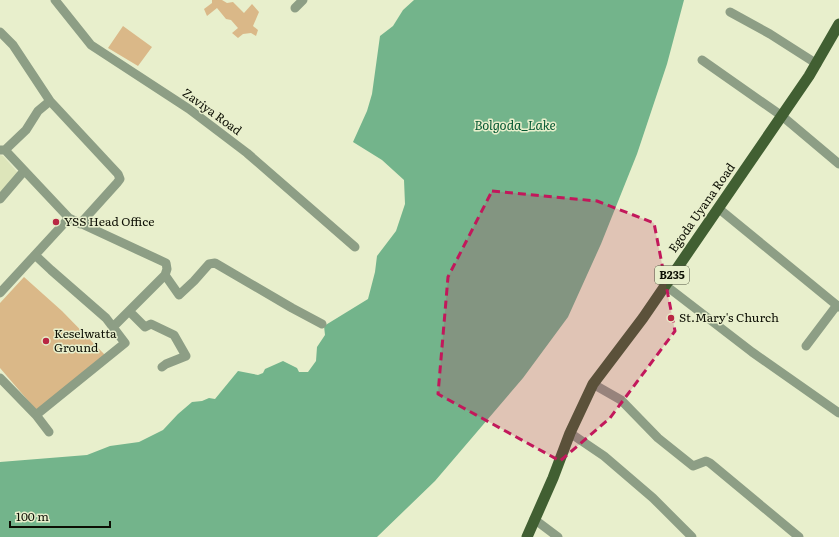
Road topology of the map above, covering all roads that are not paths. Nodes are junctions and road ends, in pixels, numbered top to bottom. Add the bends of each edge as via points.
1 (54, 0) edge
2 (303, 0) edge
3 (295, 8) dead end
4 (730, 12) dead end
5 (839, 24) edge
6 (0, 32) edge
7 (702, 60) dead end
8 (817, 64) junction
9 (50, 101) junction
10 (782, 116) junction
11 (2, 150) edge
12 (839, 164) edge
13 (24, 172) junction
14 (0, 198) edge
15 (718, 208) junction
16 (69, 218) junction
17 (80, 224) junction
18 (355, 247) dead end
19 (35, 255) junction
20 (165, 275) junction
21 (665, 285) junction
22 (0, 294) edge
23 (838, 306) edge
24 (129, 311) junction
25 (322, 324) dead end
26 (113, 326) junction
27 (806, 346) dead end
28 (162, 367) dead end
29 (0, 378) edge
30 (593, 384) junction
31 (839, 413) edge
32 (36, 415) junction
33 (49, 432) dead end
34 (570, 433) junction
35 (534, 519) junction
36 (527, 537) edge
37 (558, 537) edge
38 (692, 537) edge
39 (799, 537) edge

1 - 18 street, Zaviya Road via 90,45 189,109 247,153
2 - 3 street
4 - 8 street
5 - 8 main road, Egoda Uyana Road / B235
6 - 9 street via 13,45
7 - 10 street
8 - 10 main road, Egoda Uyana Road / B235
9 - 11 street via 38,111 26,130
9 - 17 street via 120,179
10 - 12 street
10 - 15 main road, Egoda Uyana Road / B235
11 - 13 street
13 - 14 street
13 - 16 street
15 - 21 main road, Egoda Uyana Road / B235
15 - 23 street
16 - 17 street
16 - 19 street
17 - 20 street via 166,263
19 - 22 street
19 - 26 street
20 - 24 street
20 - 25 street via 179,295 209,264 216,263
21 - 30 main road, Egoda Uyana Road / B235
21 - 31 street via 752,352
23 - 27 street
24 - 26 street
24 - 28 street via 144,327 151,324 174,335 186,356
26 - 32 street via 125,344
29 - 32 street
30 - 34 main road, Egoda Uyana Road / B235
30 - 39 street via 621,400 658,438 693,466 706,461 710,463
32 - 33 street
34 - 35 main road, Egoda Uyana Road / B235
34 - 38 street via 604,456 653,498
35 - 36 main road, Egoda Uyana Road / B235
35 - 37 street

